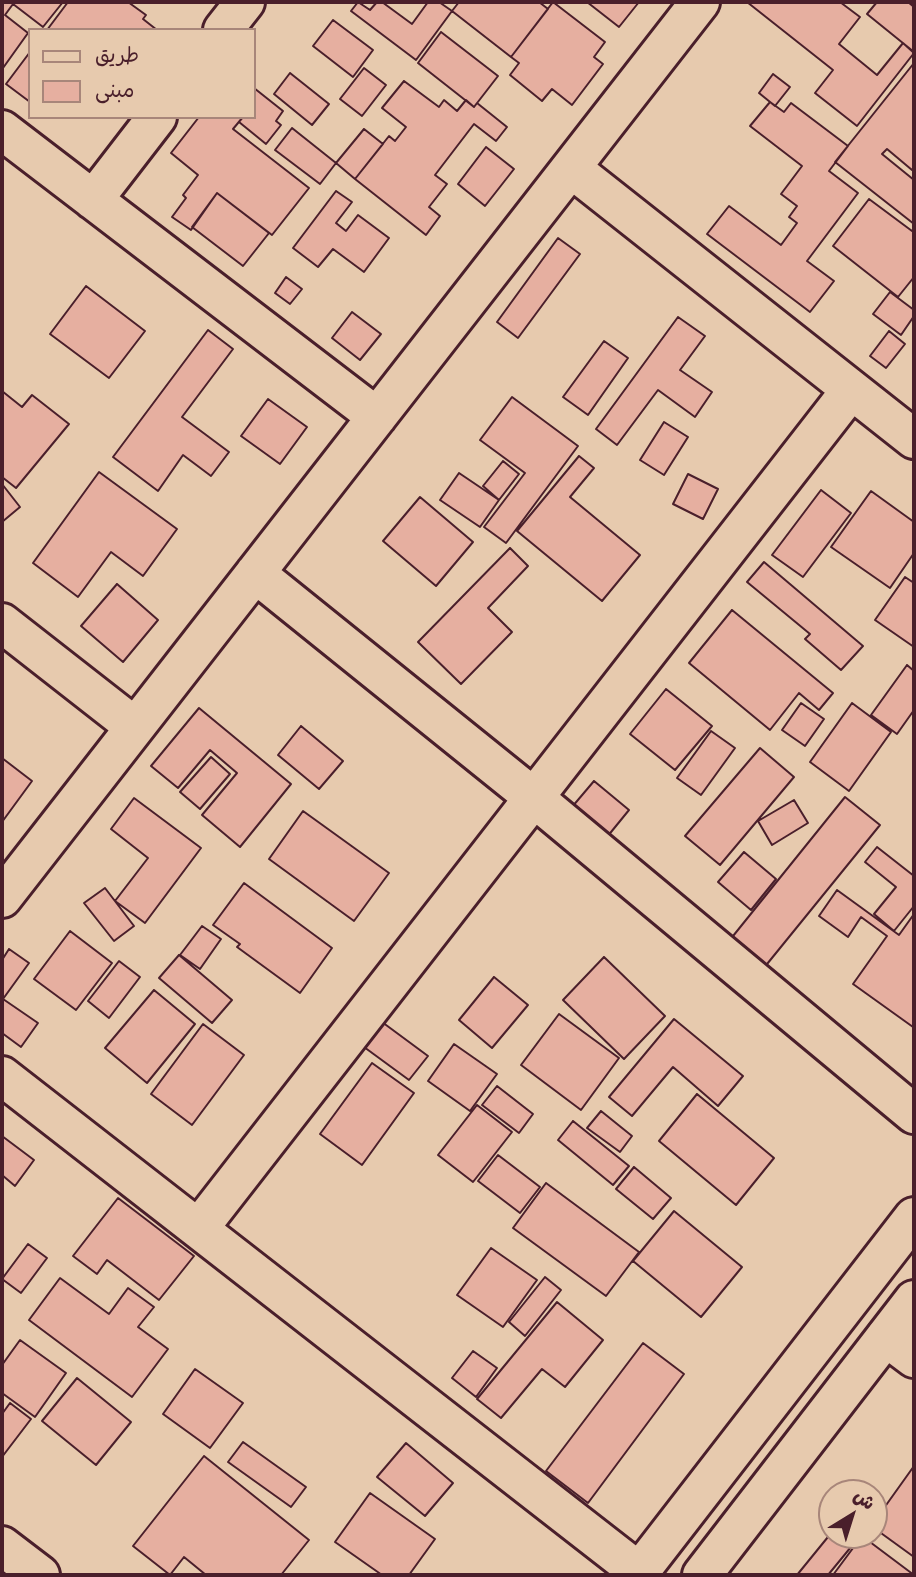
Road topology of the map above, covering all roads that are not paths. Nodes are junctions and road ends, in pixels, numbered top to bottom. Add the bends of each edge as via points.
1 (245, 2) edge
2 (700, 2) edge
3 (225, 28) edge
4 (155, 119) edge
5 (2, 130) edge
6 (571, 168) junction
7 (93, 200) junction
8 (851, 390) junction
9 (377, 417) junction
10 (911, 431) edge
11 (255, 573) junction
12 (2, 623) edge
13 (135, 727) junction
14 (533, 797) junction
15 (2, 898) edge
16 (2, 1076) edge
17 (914, 1114) edge
18 (914, 1217) edge
19 (199, 1228) junction
20 (914, 1300) edge
21 (900, 1347) edge
22 (2, 1546) edge
23 (638, 1574) edge
24 (40, 1575) edge
25 (702, 1575) edge

1 - 3 street
2 - 6 street
4 - 7 street
5 - 7 street
6 - 8 street
6 - 9 street
7 - 9 street
8 - 10 street
8 - 14 street
9 - 11 street
11 - 13 street
11 - 14 street
12 - 13 street
13 - 15 street
14 - 17 street
14 - 19 street
16 - 19 street
18 - 23 street
19 - 23 street
20 - 21 street
21 - 25 street
22 - 24 street

